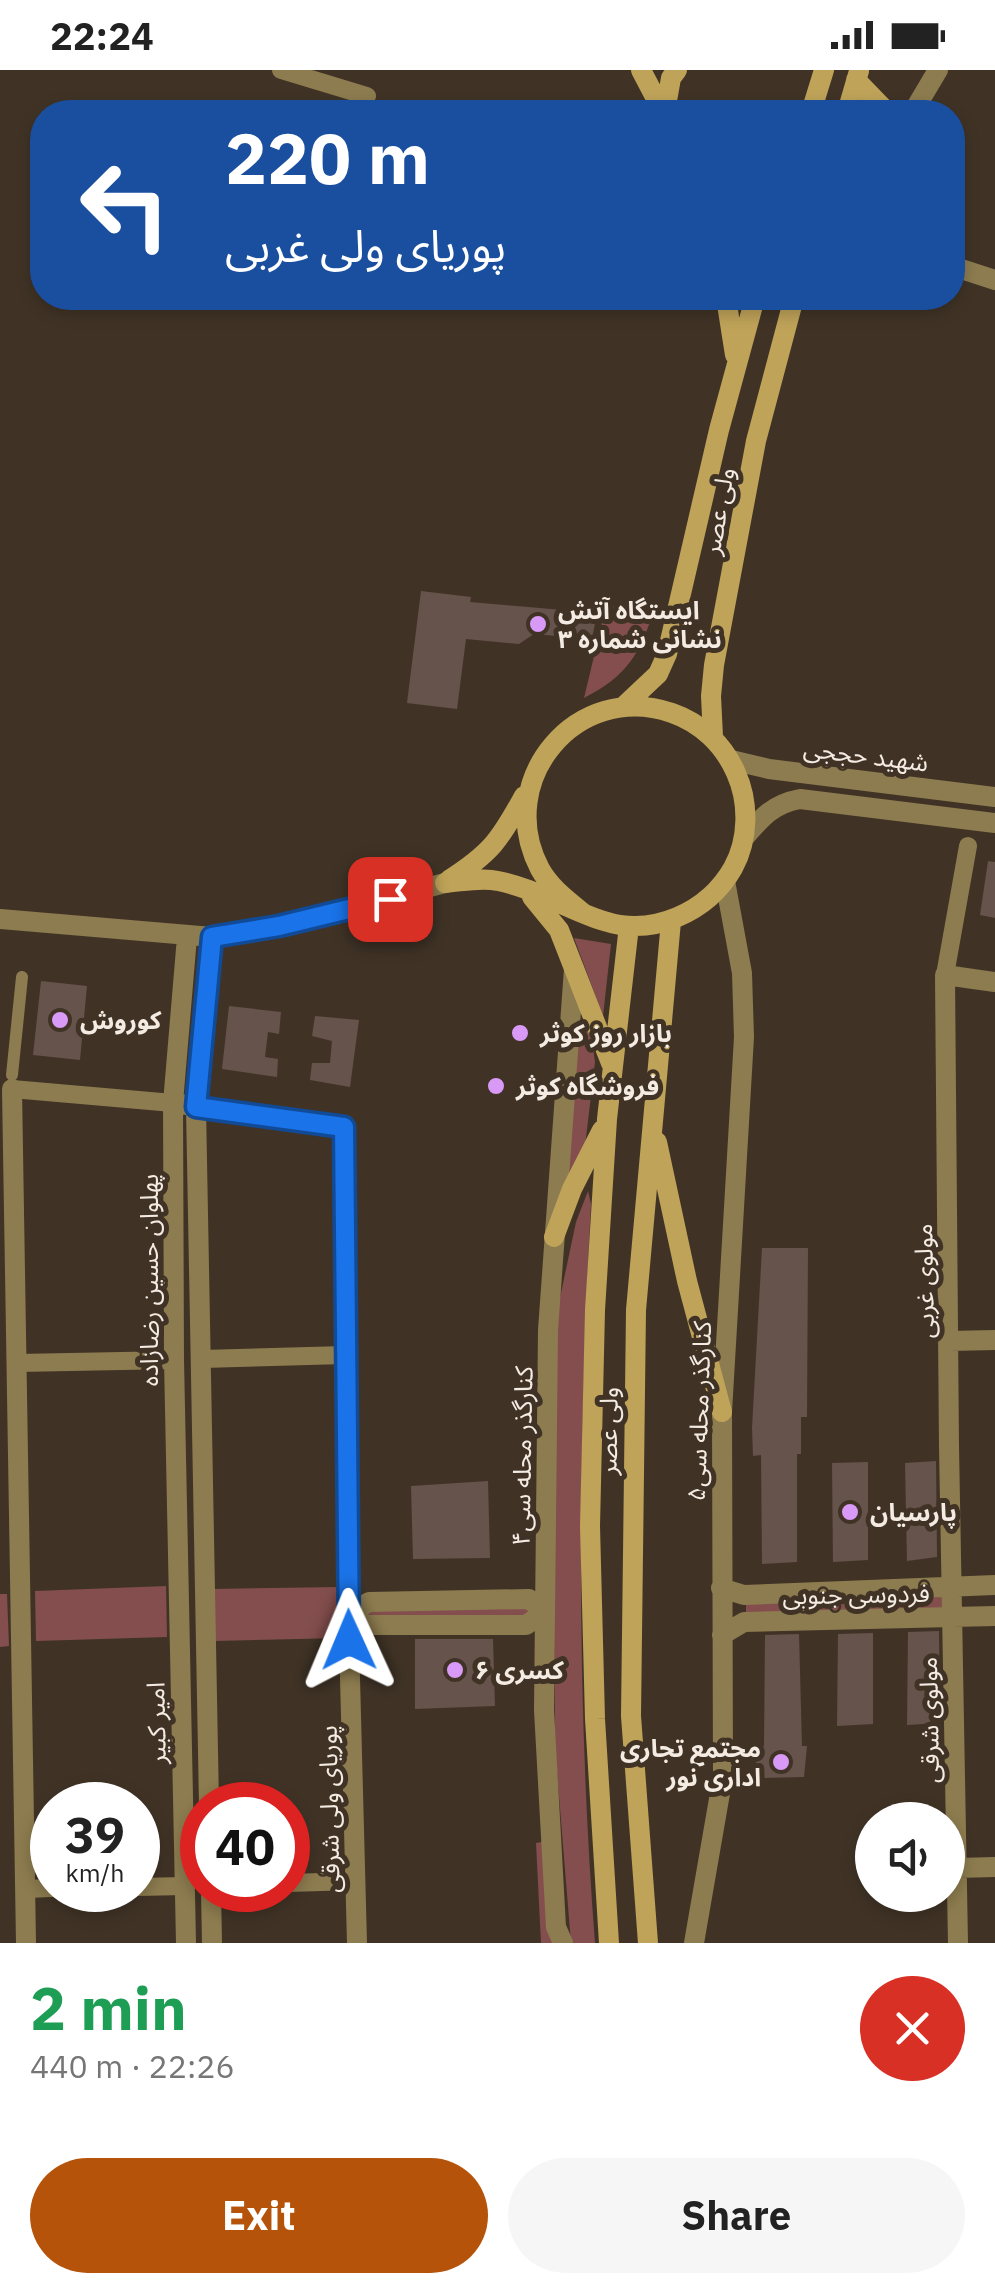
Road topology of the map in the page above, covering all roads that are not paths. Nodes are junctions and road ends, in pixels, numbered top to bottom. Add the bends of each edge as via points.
1 (281, 70) edge
2 (640, 70) edge
3 (677, 70) edge
4 (824, 70) edge
5 (938, 70) edge
6 (858, 75) edge
7 (367, 96) dead end
8 (657, 100) edge
9 (667, 100) edge
10 (815, 100) edge
11 (851, 100) edge
12 (878, 100) edge
13 (920, 100) edge
14 (965, 270) edge
15 (995, 280) edge
16 (728, 310) edge
17 (752, 310) edge
18 (791, 310) edge
19 (797, 310) edge
20 (788, 321) junction
21 (736, 365) junction
22 (624, 706) junction
23 (713, 737) junction
24 (731, 760) junction
25 (530, 785) junction
26 (995, 797) edge
27 (995, 823) edge
28 (744, 838) junction
29 (968, 846) dead end
30 (725, 882) junction
31 (445, 883) junction
32 (524, 888) junction
33 (582, 912) junction
34 (0, 919) edge
35 (672, 921) junction
36 (629, 926) junction
37 (186, 937) junction
38 (212, 937) junction
39 (574, 970) junction
40 (945, 975) junction
41 (22, 977) dead end
42 (995, 982) edge
43 (614, 1070) junction
44 (12, 1082) junction
45 (173, 1103) junction
46 (196, 1107) junction
47 (652, 1118) junction
48 (607, 1119) junction
49 (554, 1236) junction
50 (995, 1340) edge
51 (949, 1341) junction
52 (345, 1355) junction
53 (202, 1359) junction
54 (174, 1360) junction
55 (18, 1363) junction
56 (722, 1412) junction
57 (10, 1479) edge
58 (204, 1572) junction
59 (178, 1573) junction
60 (995, 1585) edge
61 (952, 1586) junction
62 (720, 1588) junction
63 (744, 1596) junction
64 (545, 1612) junction
65 (349, 1614) junction
66 (995, 1616) edge
67 (952, 1617) junction
68 (204, 1620) joint
69 (179, 1622) joint
70 (744, 1622) junction
71 (722, 1635) junction
72 (206, 1660) junction
73 (180, 1661) junction
74 (24, 1765) junction
75 (0, 1766) edge
76 (187, 1782) edge
77 (209, 1782) edge
78 (956, 1802) edge
79 (995, 1867) edge
80 (965, 1868) edge
81 (356, 1881) junction
82 (310, 1882) edge
83 (25, 1888) junction
84 (30, 1888) edge
85 (190, 1912) edge
86 (211, 1912) edge
87 (958, 1912) edge
88 (26, 1943) edge
89 (186, 1943) edge
90 (212, 1943) edge
91 (357, 1943) edge
92 (563, 1943) edge
93 (610, 1943) edge
94 (648, 1943) edge
95 (694, 1943) edge
96 (958, 1943) edge

1 - 7 street
2 - 8 main road
3 - 9 main road
4 - 10 main road
5 - 13 street
6 - 11 main road
6 - 12 main road
14 - 15 street
16 - 21 main road
17 - 21 main road, ولی عصر
18 - 20 main road, ولی عصر
19 - 20 main road
20 - 23 main road, ولی عصر via 756,442 714,665
21 - 22 main road, ولی عصر via 668,654 658,674
22 - 23 main road via 672,712
22 - 25 main road via 592,714 565,731
23 - 24 main road
24 - 26 street, شهید حججی
24 - 28 main road via 742,784
25 - 31 main road via 484,857
25 - 33 main road via 526,814 535,857 558,894
27 - 28 street, شهید حججی via 800,799 767,811
28 - 30 main road
29 - 40 street
30 - 35 main road
30 - 56 street, کنارگذر محله سی۵ via 742,973 744,1037
31 - 32 main road via 493,880
31 - 38 street
32 - 33 main road
32 - 39 main road via 559,930
33 - 36 main road
34 - 37 street
35 - 36 main road
35 - 47 main road, ولی عصر
36 - 43 main road, ولی عصر
37 - 38 street
37 - 45 street, پهلوان حسین رضازاده
38 - 46 street, پهلوان حسین رضازاده
39 - 43 main road
39 - 49 street, کنارگذر محله سی۴
40 - 42 street
40 - 51 street, مولوی غربی
41 - 44 street
43 - 48 main road, ولی عصر
44 - 45 street
44 - 55 street
45 - 46 street
45 - 54 street, پهلوان حسین رضازاده
46 - 52 street, پوریای ولی شرقی via 344,1127
46 - 53 street, پهلوان حسین رضازاده
47 - 56 main road
47 - 94 main road, ولی عصر via 636,1310 631,1716
48 - 49 main road
48 - 93 main road, ولی عصر via 590,1526 594,1719
49 - 64 street, کنارگذر محله سی۴
50 - 51 street
51 - 61 street, مولوی غربی
52 - 53 street
52 - 65 street, پوریای ولی شرقی
53 - 54 street
53 - 58 street, پهلوان حسین رضازاده
54 - 55 street
54 - 59 street, پهلوان حسین رضازاده
55 - 57 street
56 - 62 street, کنارگذر محله سی۵
57 - 74 street
58 - 59 street
58 - 68 street, پهلوان حسین رضازاده
59 - 69 street, پهلوان حسین رضازاده
60 - 61 street, فردوسی جنوبی
61 - 63 street, فردوسی جنوبی
61 - 67 street, مولوی غربی
62 - 63 street, فردوسی جنوبی
62 - 71 street, کنارگذر محله سی۵
63 - 70 street via 733,1604 733,1615
64 - 65 street via 526,1625 366,1625
64 - 92 street, کنارگذر محله سی۴ via 545,1730 556,1927
65 - 81 street, پوریای ولی شرقی
66 - 67 street, فردوسی جنوبی
67 - 70 street, فردوسی جنوبی
67 - 78 street, مولوی شرقی
68 - 72 street, امیر کبیر
69 - 73 street, امیر کبیر
70 - 71 street, فردوسی جنوبی
71 - 95 street, کنارگذر محله سی۵ via 723,1776
72 - 73 street
72 - 77 street, امیر کبیر
73 - 76 street, امیر کبیر
74 - 75 street
74 - 83 street
79 - 80 street
81 - 82 street
81 - 91 street, پوریای ولی شرقی
83 - 84 street
83 - 88 street
85 - 89 street, امیر کبیر
86 - 90 street
87 - 96 street, مولوی شرقی

